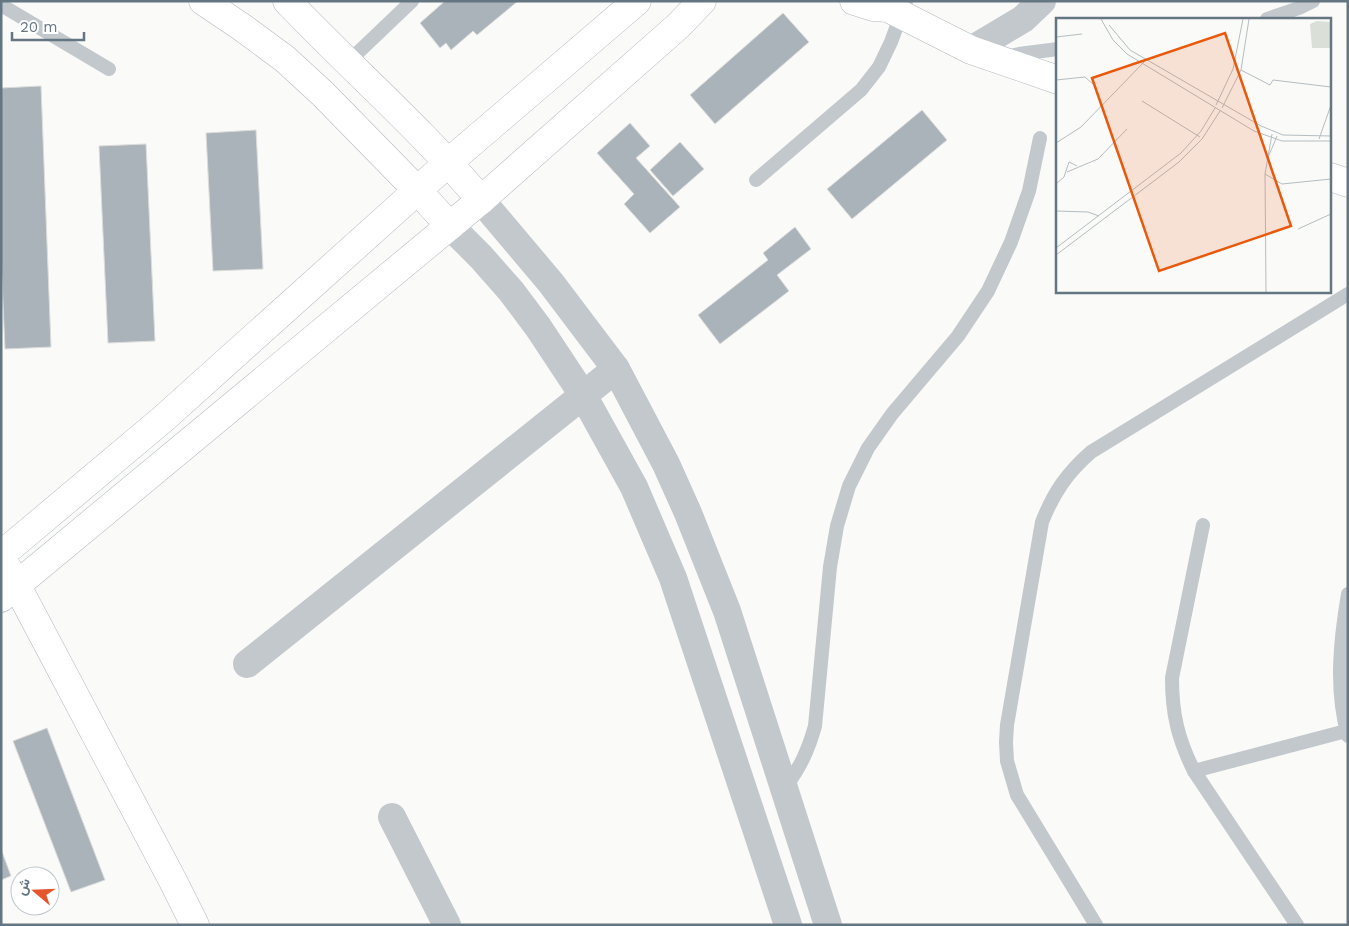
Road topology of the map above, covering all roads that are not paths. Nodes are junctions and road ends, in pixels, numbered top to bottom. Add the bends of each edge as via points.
1 (203, 1) edge
2 (287, 1) edge
3 (412, 1) edge
4 (638, 1) edge
5 (702, 1) edge
6 (854, 1) edge
7 (1042, 1) edge
8 (1313, 1) edge
9 (1, 5) edge
10 (896, 6) edge
11 (1270, 18) edge
12 (1056, 49) edge
13 (970, 50) junction
14 (998, 60) junction
15 (346, 63) junction
16 (109, 69) dead end
17 (1056, 79) edge
18 (1040, 138) dead end
19 (449, 162) junction
20 (1332, 178) edge
21 (756, 180) dead end
22 (1348, 183) edge
23 (417, 190) junction
24 (481, 200) junction
25 (450, 226) junction
26 (1348, 294) edge
27 (616, 368) junction
28 (583, 395) junction
29 (163, 419) junction
30 (182, 448) junction
31 (1203, 525) dead end
32 (1, 556) edge
33 (9, 592) edge
34 (1348, 594) edge
35 (247, 664) dead end
36 (1347, 734) edge
37 (1194, 771) junction
38 (784, 789) junction
39 (392, 817) dead end
40 (195, 925) edge
41 (447, 925) edge
42 (788, 925) edge
43 (828, 925) edge
44 (1096, 925) edge
45 (1297, 925) edge

1 - 23 main road via 285,59
2 - 15 main road
3 - 15 lane
4 - 19 main road
5 - 24 main road
6 - 10 main road via 873,7
7 - 13 street via 1023,19
8 - 11 lane
9 - 16 lane
10 - 13 main road
10 - 21 lane via 878,67 861,90
12 - 14 lane
13 - 14 main road
14 - 17 main road
15 - 19 main road
18 - 38 lane via 1029,191 1012,242 988,291 958,336 892,414 868,448 849,486 837,526 830,567 815,726 805,756
19 - 23 main road
19 - 24 main road
20 - 22 main road
23 - 25 main road
23 - 29 main road
24 - 25 main road
24 - 27 street via 551,282
25 - 28 street via 511,291
25 - 30 main road
26 - 44 lane via 1091,452 1066,477 1045,514 1007,725 1007,761 1016,795
27 - 28 street
27 - 38 street via 666,464 708,562
28 - 35 street
28 - 42 street via 634,488 673,578
29 - 30 main road
29 - 32 main road
30 - 33 main road
31 - 37 lane via 1172,678 1176,726
32 - 33 main road
33 - 40 main road
34 - 36 lane via 1340,684
36 - 37 lane
37 - 45 lane
38 - 43 street
39 - 41 street

